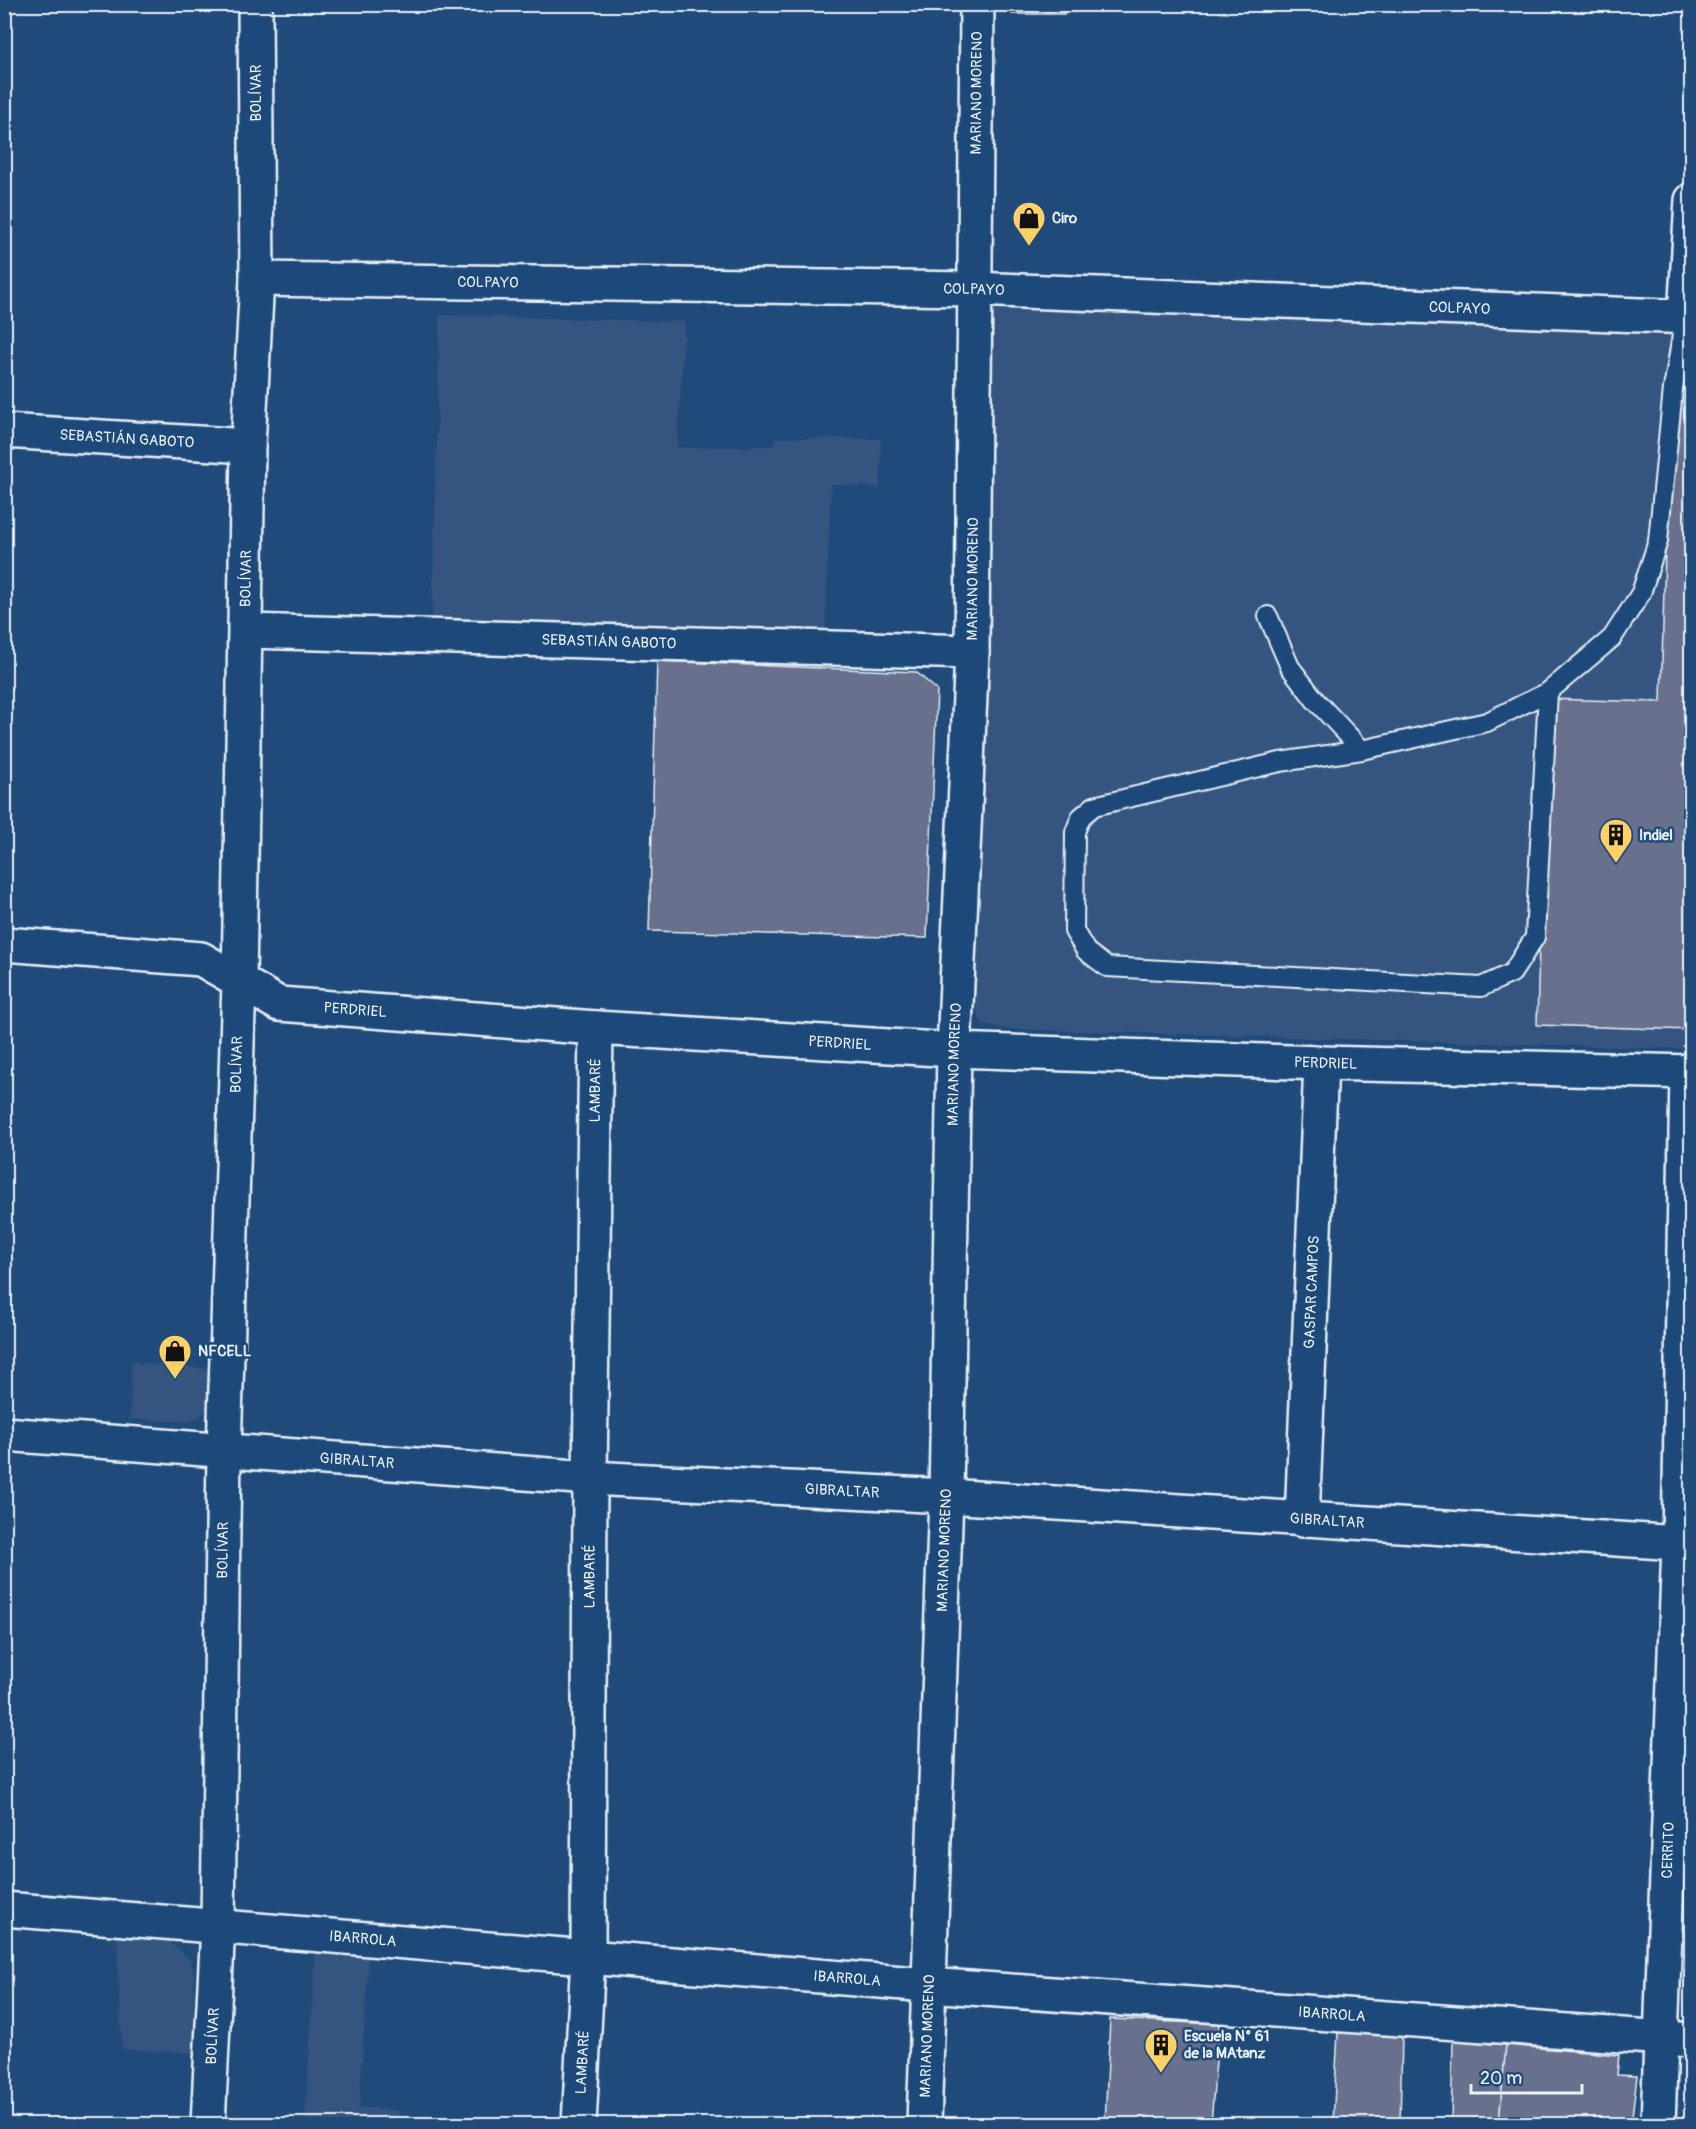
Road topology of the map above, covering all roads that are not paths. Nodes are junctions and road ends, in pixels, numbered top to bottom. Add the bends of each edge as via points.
1 (255, 4) edge
2 (977, 4) edge
3 (1692, 200) edge
4 (256, 279) junction
5 (973, 290) junction
6 (1688, 317) edge
7 (4, 431) edge
8 (248, 446) junction
9 (1268, 616) dead end
10 (246, 631) junction
11 (972, 652) junction
12 (1548, 692) junction
13 (1362, 750) junction
14 (4, 944) edge
15 (239, 982) junction
16 (596, 1028) junction
17 (954, 1050) junction
18 (1321, 1063) junction
19 (1689, 1072) edge
20 (4, 1434) edge
21 (224, 1450) junction
22 (590, 1478) junction
23 (946, 1496) junction
24 (1302, 1520) junction
25 (1679, 1543) junction
26 (4, 1909) edge
27 (218, 1925) junction
28 (588, 1957) junction
29 (928, 1985) junction
30 (1677, 2039) edge
31 (208, 2124) edge
32 (579, 2124) edge
33 (924, 2124) edge
34 (1658, 2124) edge

1 - 4 street, BOLÍVAR
2 - 5 street, MARIANO MORENO
3 - 6 street
4 - 5 street, COLPAYO
4 - 8 street, BOLÍVAR
5 - 6 street, COLPAYO
5 - 11 street, MARIANO MORENO
6 - 12 lane via 1673,389 1658,541 1641,593 1612,638
7 - 8 street, SEBASTIÁN GABOTO
8 - 10 street, BOLÍVAR
9 - 13 lane via 1290,667
10 - 11 street, SEBASTIÁN GABOTO
10 - 15 street, BOLÍVAR
11 - 17 street, MARIANO MORENO
12 - 13 lane via 1487,722
12 - 13 lane via 1535,937 1512,973 1481,987 1107,967 1086,951 1074,930 1075,832 1081,817 1094,806 1280,762
14 - 15 street, PERDRIEL via 201,959
15 - 16 street, PERDRIEL via 279,1005
15 - 21 street, BOLÍVAR
16 - 17 street, PERDRIEL
16 - 22 street, LAMBARÉ
17 - 18 street, PERDRIEL
17 - 23 street, MARIANO MORENO
18 - 19 street, PERDRIEL
18 - 24 street, GASPAR CAMPOS
19 - 25 street, CERRITO
20 - 21 street, GIBRALTAR
21 - 22 street, GIBRALTAR
21 - 27 street, BOLÍVAR
22 - 23 street, GIBRALTAR
22 - 28 street, LAMBARÉ
23 - 24 street, GIBRALTAR
23 - 29 street, MARIANO MORENO
24 - 25 street, GIBRALTAR
25 - 30 street, CERRITO
26 - 27 street, IBARROLA
27 - 28 street, IBARROLA
27 - 31 street, BOLÍVAR
28 - 29 street, IBARROLA
28 - 32 street, LAMBARÉ
29 - 30 street, IBARROLA
29 - 33 street, MARIANO MORENO
30 - 34 street, CERRITO

